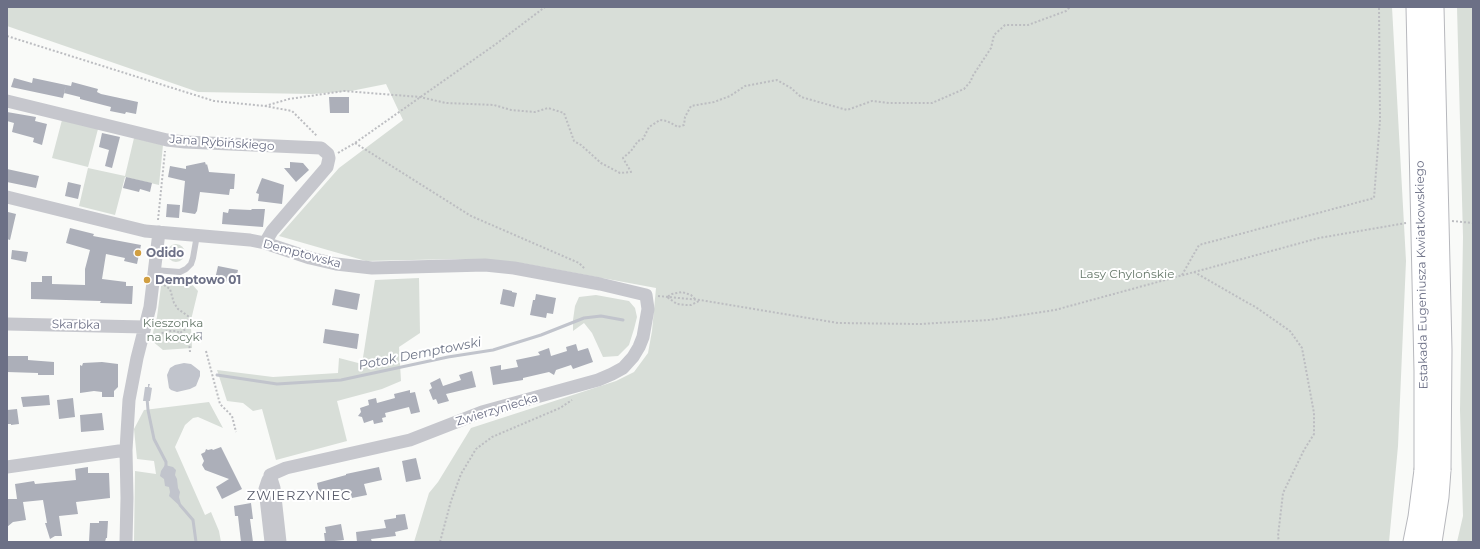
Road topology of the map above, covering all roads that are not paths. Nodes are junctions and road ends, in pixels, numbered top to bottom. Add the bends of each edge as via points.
1 (1417, 7) edge
2 (1433, 7) edge
3 (7, 101) edge
4 (7, 197) edge
5 (159, 232) junction
6 (197, 235) junction
7 (265, 243) junction
8 (154, 270) junction
9 (646, 295) joint
10 (7, 324) edge
11 (148, 331) junction
12 (126, 450) junction
13 (7, 467) edge
14 (1432, 470) junction
15 (270, 475) junction
16 (126, 542) edge
17 (271, 542) edge
18 (280, 542) edge
19 (1414, 542) edge
20 (1431, 542) edge

1 - 14 highway, Estakada Eugeniusza Kwiatkowskiego, bridge via 1424,364
2 - 14 highway, Estakada Eugeniusza Kwiatkowskiego, bridge via 1441,350
3 - 7 street, Jana Rybińskiego via 166,140 325,153 327,167 272,231
4 - 5 street, Demptowska via 145,231
5 - 6 street, Demptowska
5 - 8 street
6 - 7 street, Demptowska
6 - 8 lane via 194,258 186,269 180,272
7 - 9 street, Demptowska via 336,264 372,268 485,265 600,284
8 - 11 street
9 - 15 street, Zwierzyniecka via 648,309 639,347 634,357 612,374 482,412 410,440 286,468
10 - 11 street, Skarbka
11 - 12 street via 137,358 129,400
12 - 13 street
12 - 16 street
14 - 19 highway, Estakada Eugeniusza Kwiatkowskiego
14 - 20 highway, Estakada Eugeniusza Kwiatkowskiego via 1438,497
15 - 17 street via 265,489
15 - 18 street via 274,488

